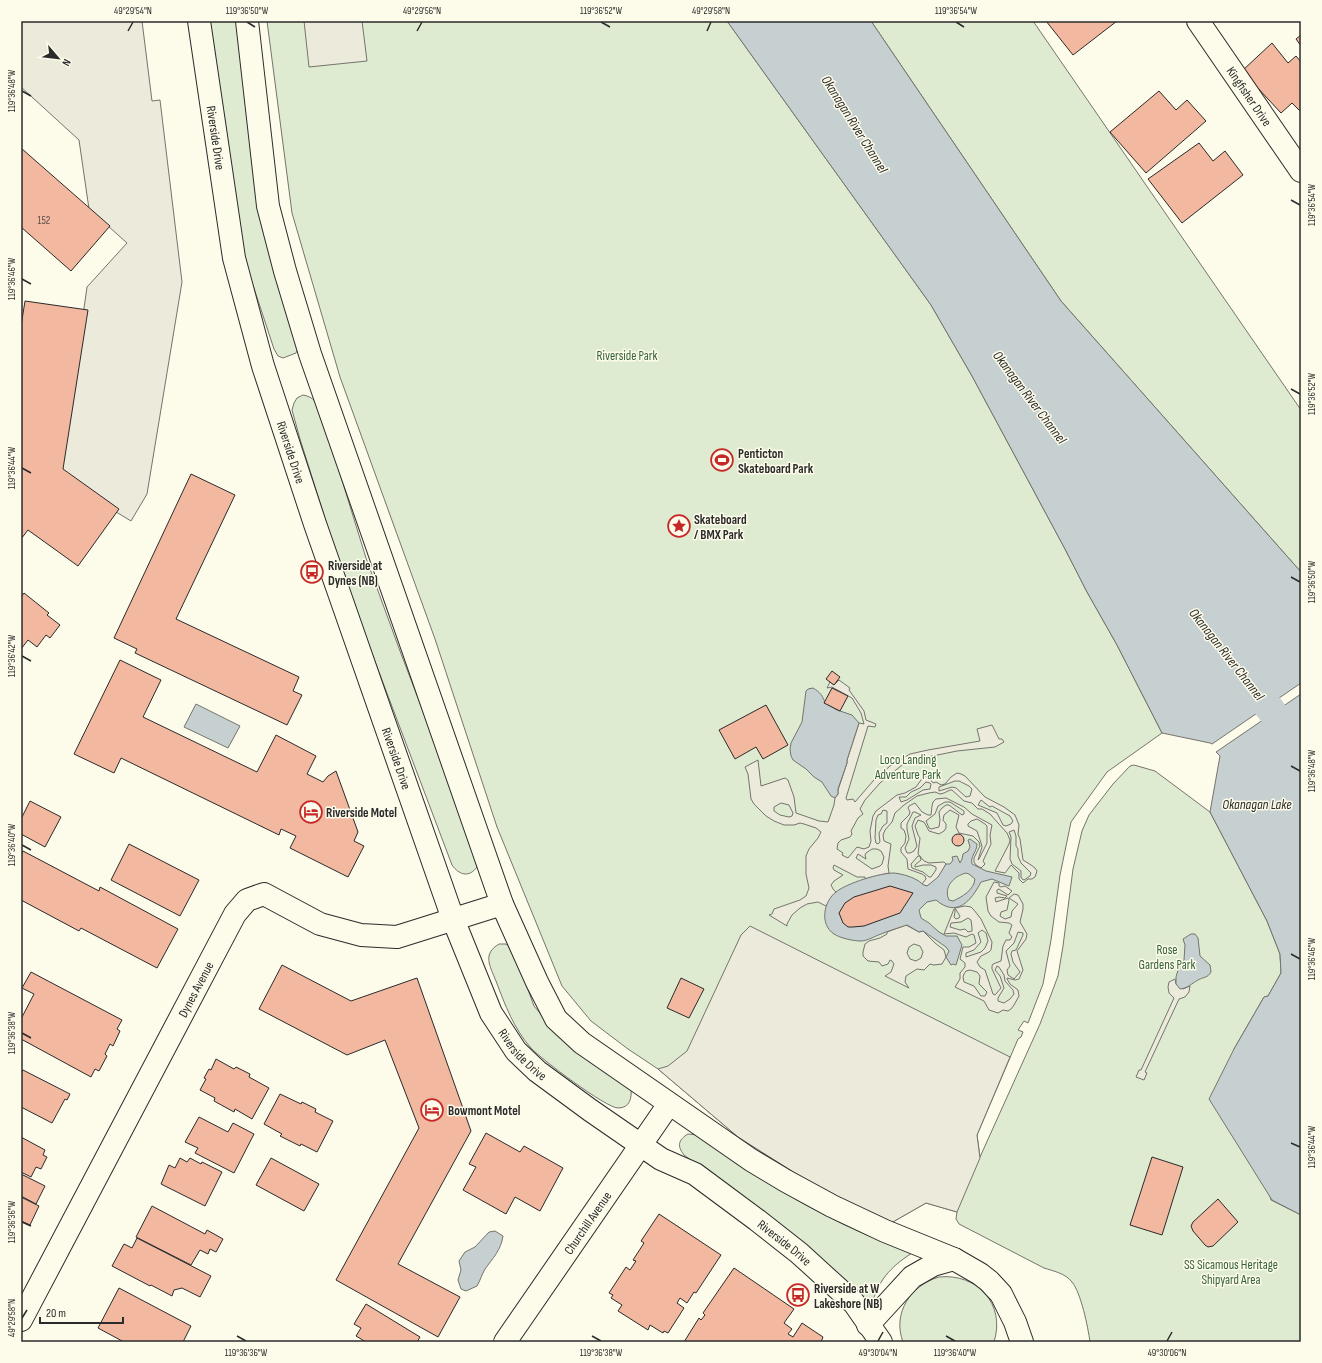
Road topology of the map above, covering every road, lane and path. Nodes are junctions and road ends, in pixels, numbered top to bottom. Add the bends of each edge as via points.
1 (199, 21) edge
2 (247, 21) edge
3 (1198, 21) edge
4 (1300, 166) edge
5 (502, 904) junction
6 (453, 919) junction
7 (670, 1104) junction
8 (642, 1146) junction
9 (954, 1259) junction
10 (21, 1320) edge
11 (1015, 1322) junction
12 (874, 1334) edge
13 (506, 1342) edge
14 (1007, 1342) edge
15 (1022, 1342) edge

1 - 6 street, Riverside Drive via 234,258 263,366
2 - 5 street via 268,206 285,271 312,362
3 - 4 street, Kingfisher Drive
5 - 6 street, Dynes Avenue
5 - 7 street via 556,1019 582,1043
6 - 8 street, Riverside Drive via 491,1013 516,1051 538,1072
6 - 10 street, Dynes Avenue via 397,937 361,935 320,924 264,894 247,900 235,914
7 - 8 street, Churchill Avenue
7 - 9 street via 786,1182 885,1231
8 - 12 street, Riverside Drive via 661,1159 695,1174 793,1249 854,1303
8 - 13 street, Churchill Avenue
9 - 11 street via 989,1281 1001,1294
9 - 12 street via 933,1265 912,1277
11 - 14 street
11 - 15 street

